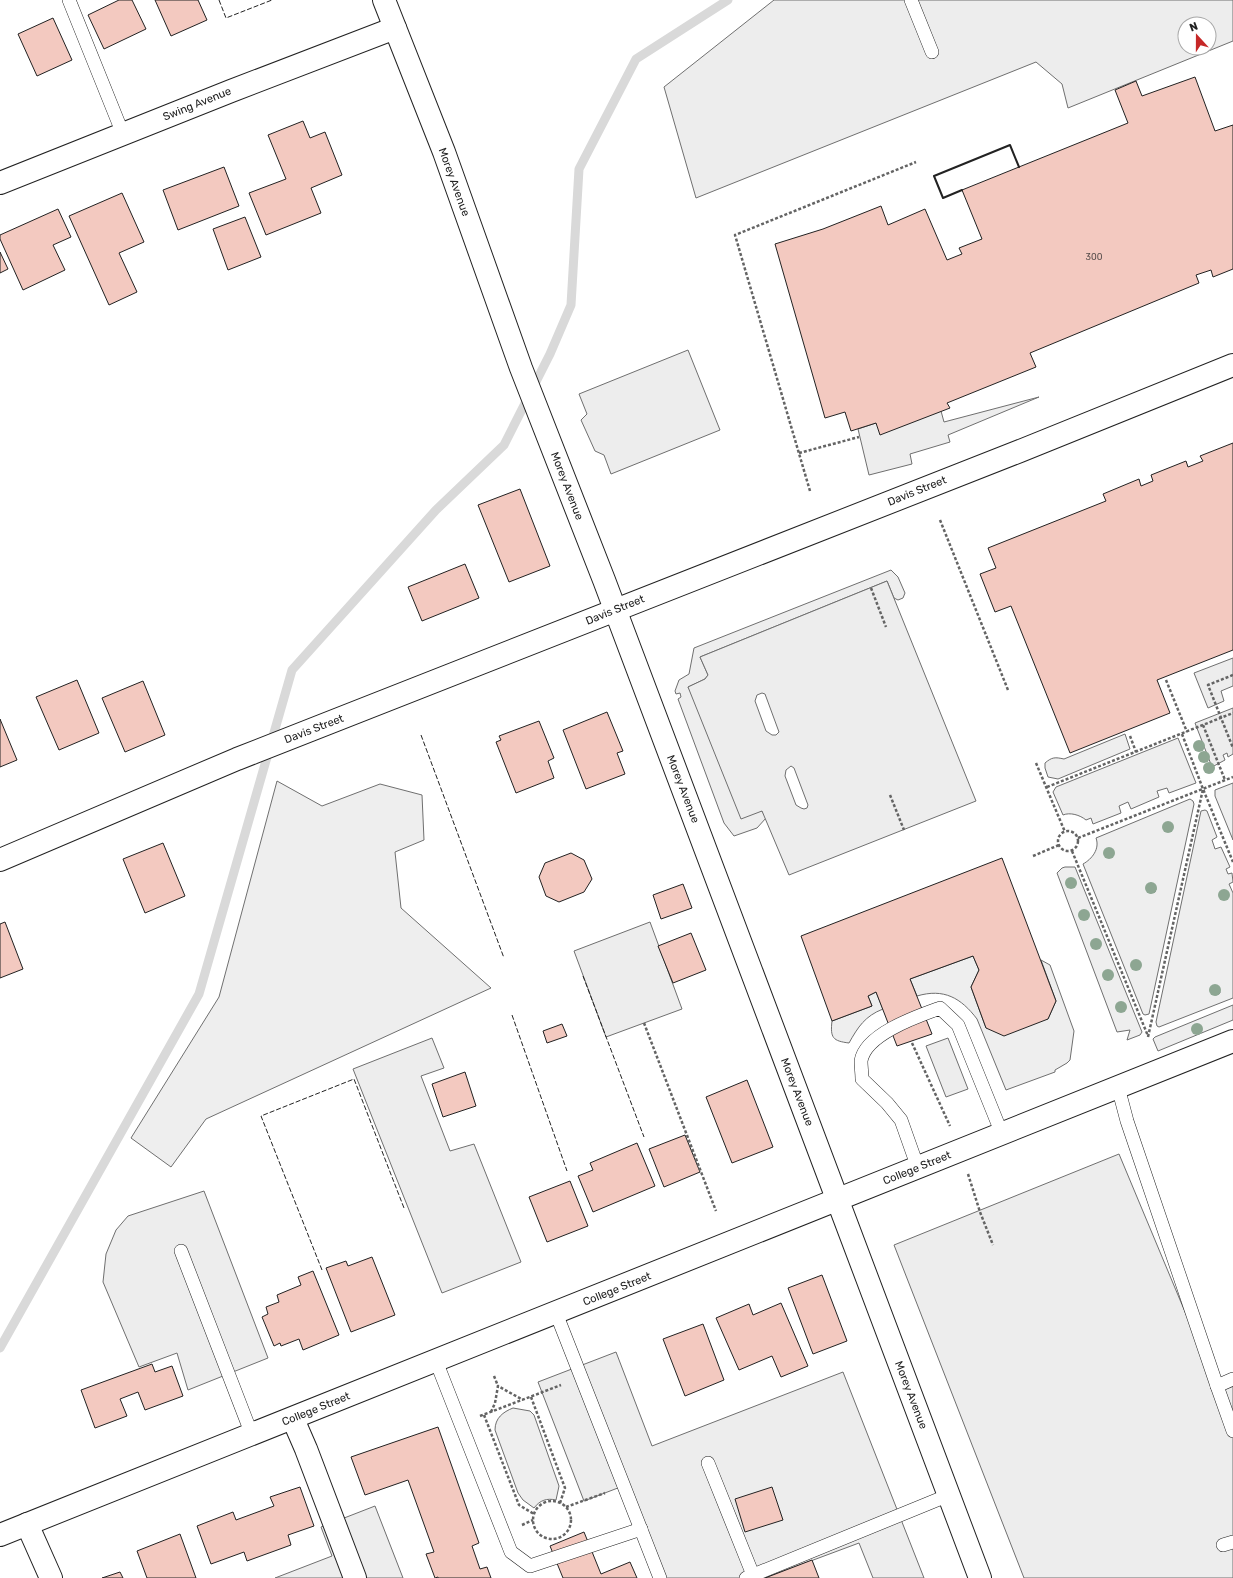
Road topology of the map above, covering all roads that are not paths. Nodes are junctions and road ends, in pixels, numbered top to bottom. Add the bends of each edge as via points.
1 (69, 0) edge
2 (384, 0) edge
3 (911, 0) edge
4 (395, 28) junction
5 (932, 52) dead end
6 (123, 134) junction
7 (0, 183) edge
8 (1233, 365) edge
9 (615, 610) junction
10 (0, 860) edge
11 (1233, 1041) edge
12 (1118, 1087) junction
13 (1002, 1134) junction
14 (918, 1168) junction
15 (838, 1200) junction
16 (181, 1251) dead end
17 (556, 1313) junction
18 (436, 1361) junction
19 (1233, 1379) edge
20 (1216, 1386) junction
21 (293, 1419) junction
22 (1233, 1431) edge
23 (252, 1435) junction
24 (708, 1463) dead end
25 (949, 1495) junction
26 (28, 1524) junction
27 (641, 1529) junction
28 (0, 1535) edge
29 (749, 1577) edge
30 (51, 1578) edge
31 (354, 1578) edge
32 (660, 1578) edge
33 (980, 1578) edge

1 - 6 lane
2 - 4 street, Morey Avenue
3 - 5 lane
4 - 6 street, Swing Avenue
4 - 9 street, Morey Avenue via 444,152 521,368
6 - 7 street, Swing Avenue
8 - 9 street, Davis Street
9 - 10 street, Davis Street via 237,759
9 - 15 street, Morey Avenue
11 - 12 street, College Street
12 - 13 street, College Street
12 - 20 lane via 1127,1121
13 - 14 street, College Street
13 - 14 lane via 958,1025 940,1008 903,1022 872,1041 861,1060 862,1079 901,1120
14 - 15 street, College Street
15 - 17 street, College Street
15 - 25 street, Morey Avenue
16 - 23 lane
17 - 18 street, College Street
17 - 27 lane
18 - 21 street, College Street
18 - 27 lane via 511,1552 530,1566
19 - 20 lane
20 - 22 lane
21 - 23 street, College Street
21 - 31 street
23 - 26 street, College Street
24 - 29 lane
25 - 29 lane
25 - 33 street, Morey Avenue
26 - 28 street, College Street
26 - 30 street
27 - 32 lane

